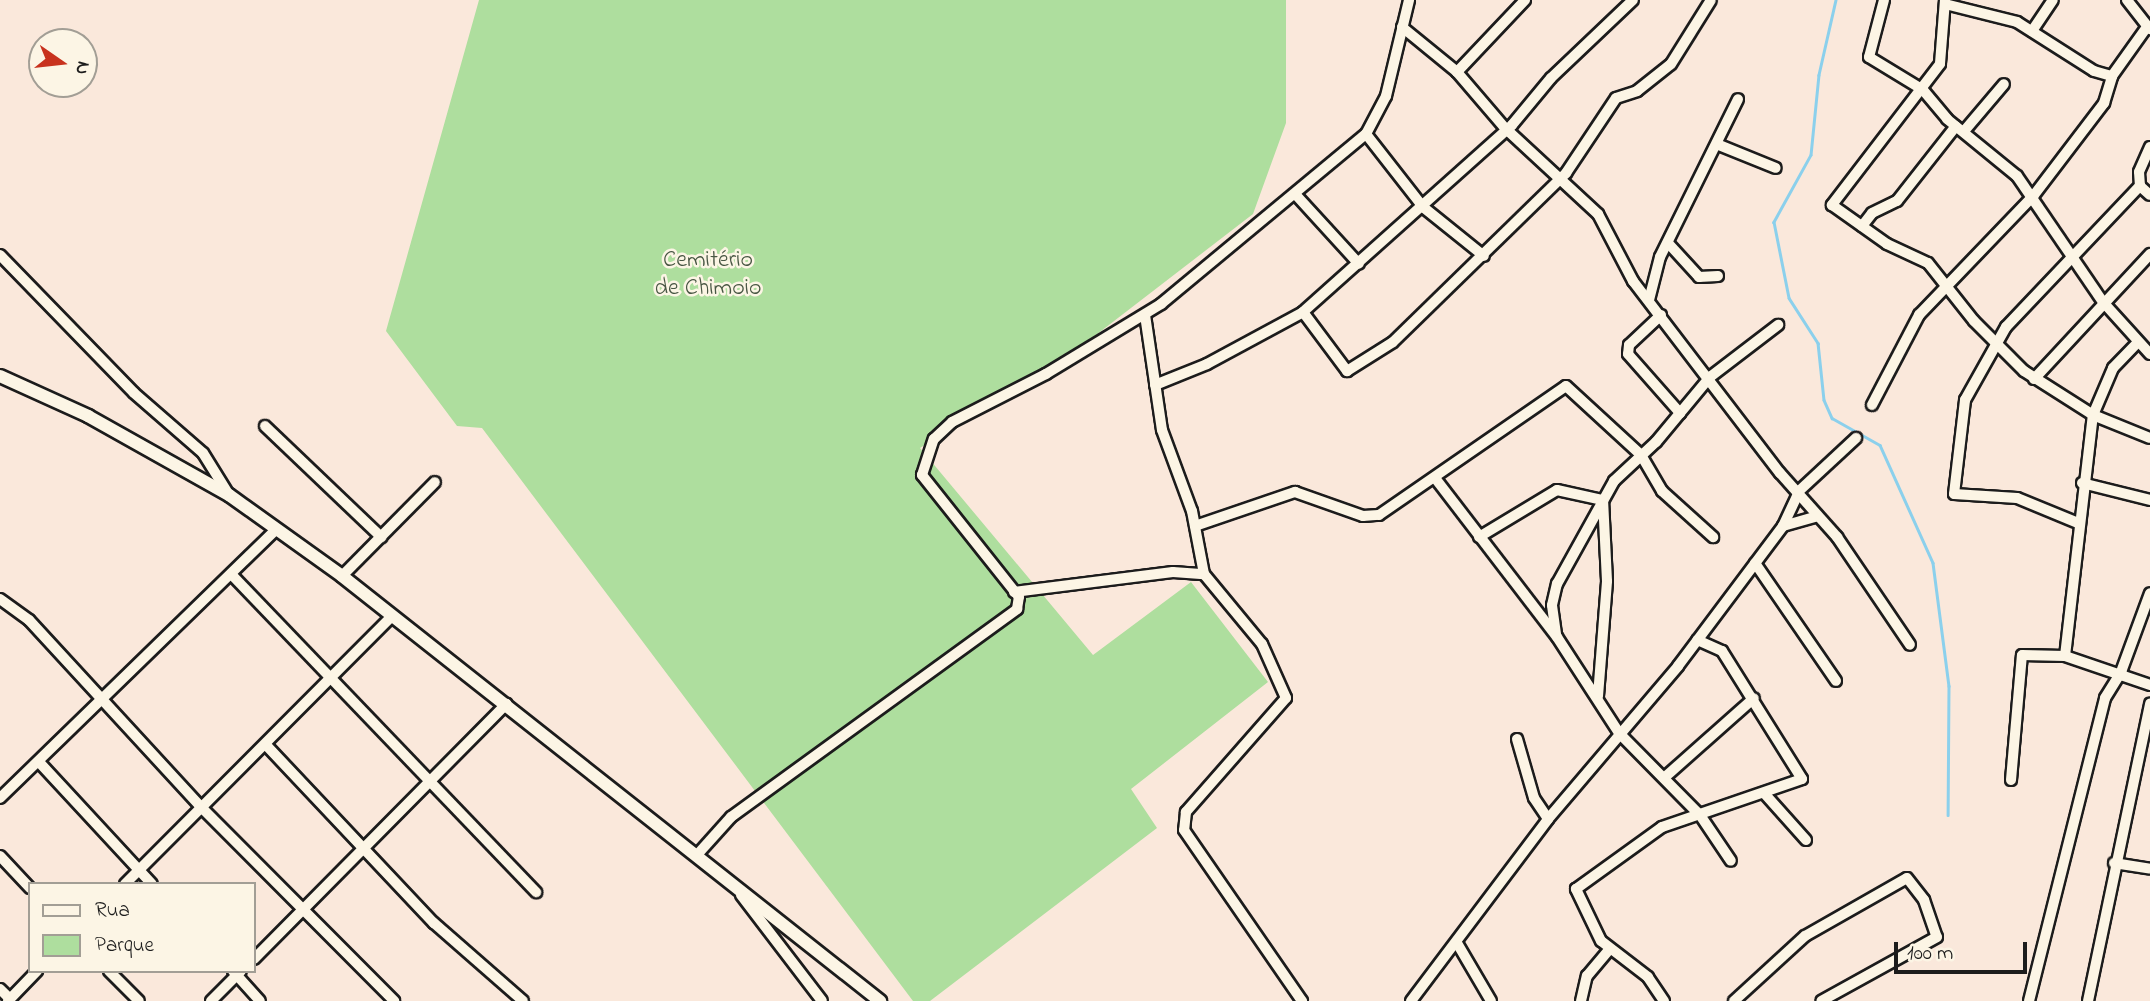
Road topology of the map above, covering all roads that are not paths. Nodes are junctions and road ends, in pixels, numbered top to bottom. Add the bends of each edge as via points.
1 (1409, 0) edge
2 (1525, 0) edge
3 (1633, 0) edge
4 (1712, 0) edge
5 (1884, 0) edge
6 (2053, 0) edge
7 (2127, 0) edge
8 (2145, 0) edge
9 (1945, 2) edge
10 (2136, 10) junction
11 (1402, 27) junction
12 (2149, 28) edge
13 (2032, 31) junction
14 (1457, 72) junction
15 (2112, 76) junction
16 (2004, 84) dead end
17 (1923, 90) junction
18 (1738, 99) dead end
19 (1505, 128) junction
20 (1960, 128) junction
21 (1366, 134) junction
22 (1719, 145) junction
23 (2150, 147) edge
24 (1776, 168) dead end
25 (1560, 176) junction
26 (2140, 186) junction
27 (1296, 195) junction
28 (2034, 195) junction
29 (2150, 195) edge
30 (1423, 207) junction
31 (1862, 226) junction
32 (1668, 243) junction
33 (0, 254) edge
34 (2150, 254) edge
35 (1484, 257) junction
36 (2073, 257) junction
37 (1359, 264) junction
38 (1717, 276) dead end
39 (1949, 283) junction
40 (1649, 300) junction
41 (2103, 302) junction
42 (1303, 312) junction
43 (1145, 315) junction
44 (1661, 315) junction
45 (1778, 325) dead end
46 (2138, 342) junction
47 (1994, 344) junction
48 (2150, 354) edge
49 (0, 376) edge
50 (1710, 377) junction
51 (2034, 379) junction
52 (1155, 385) junction
53 (1871, 405) dead end
54 (1680, 413) junction
55 (2092, 415) junction
56 (265, 426) dead end
57 (1856, 438) dead end
58 (2150, 438) edge
59 (1641, 455) junction
60 (1435, 478) junction
61 (435, 482) dead end
62 (2082, 483) junction
63 (1799, 491) junction
64 (229, 495) junction
65 (1603, 500) junction
66 (2150, 500) edge
67 (1818, 516) junction
68 (2078, 523) junction
69 (1195, 526) junction
70 (1783, 526) junction
71 (277, 529) junction
72 (381, 537) junction
73 (1479, 537) junction
74 (1713, 537) dead end
75 (1755, 563) junction
76 (230, 574) junction
77 (1204, 574) junction
78 (342, 576) junction
79 (1014, 592) junction
80 (2150, 593) edge
81 (1, 602) edge
82 (392, 616) junction
83 (1557, 637) junction
84 (1697, 640) junction
85 (1910, 645) dead end
86 (2065, 656) junction
87 (2121, 672) junction
88 (332, 676) junction
89 (1836, 681) dead end
90 (2150, 685) edge
91 (1598, 696) junction
92 (1754, 698) junction
93 (103, 700) junction
94 (2150, 703) edge
95 (506, 704) junction
96 (1619, 733) junction
97 (1517, 739) dead end
98 (266, 745) junction
99 (38, 762) junction
100 (1664, 778) junction
101 (2011, 780) dead end
102 (428, 785) junction
103 (1764, 793) junction
104 (0, 798) edge
105 (203, 809) junction
106 (1700, 815) junction
107 (1548, 819) junction
108 (1805, 840) dead end
109 (365, 847) junction
110 (0, 856) edge
111 (696, 856) junction
112 (1731, 861) dead end
113 (2114, 863) junction
114 (2150, 869) edge
115 (139, 870) junction
116 (127, 882) edge
117 (150, 882) edge
118 (28, 886) edge
119 (536, 892) dead end
120 (740, 892) junction
121 (303, 912) junction
122 (1457, 943) junction
123 (1610, 949) junction
124 (256, 957) edge
125 (35, 973) edge
126 (111, 973) edge
127 (237, 973) edge
128 (0, 989) edge
129 (9, 1000) edge
130 (1826, 1000) edge
131 (139, 1001) edge
132 (211, 1001) edge
133 (260, 1001) edge
134 (394, 1001) edge
135 (523, 1001) edge
136 (822, 1001) edge
137 (880, 1001) edge
138 (1302, 1001) edge
139 (1411, 1001) edge
140 (1491, 1001) edge
141 (1581, 1001) edge
142 (1664, 1001) edge
143 (1734, 1001) edge
144 (2029, 1001) edge
145 (2088, 1001) edge

1 - 11 street
2 - 14 street
3 - 19 street
4 - 25 street via 1671,64 1637,92 1616,98 1589,145
5 - 17 street via 1869,57
6 - 13 street
7 - 10 street
8 - 10 street
9 - 13 street
9 - 17 street via 1943,55
10 - 12 street
11 - 14 street
11 - 21 street via 1386,96
12 - 15 street
13 - 15 street
14 - 19 street
15 - 28 street via 2104,103
16 - 20 street
17 - 20 street
17 - 31 street via 1832,202
18 - 22 street
19 - 25 street
19 - 30 street
20 - 28 street
20 - 31 street via 1897,201 1872,213
21 - 27 street
21 - 30 street
22 - 24 street
22 - 32 street
23 - 26 street via 2141,161
25 - 35 street
25 - 40 street via 1598,214 1626,270
26 - 29 street
26 - 36 street
27 - 37 street
27 - 43 street
28 - 36 street
28 - 39 street
30 - 35 street
30 - 37 street
31 - 39 street via 1887,244 1914,254
32 - 38 street via 1699,277
32 - 40 street
33 - 64 street via 144,404 203,453
34 - 41 street
35 - 42 street via 1393,342 1350,370 1343,369
36 - 41 street
36 - 47 street
37 - 42 street
39 - 47 street
39 - 53 street via 1919,315
40 - 44 street
41 - 46 street
41 - 51 street
42 - 52 street via 1242,347
43 - 52 street
43 - 79 street via 1046,374 951,422 929,448 922,475
44 - 50 street
44 - 54 street via 1627,348
45 - 50 street
46 - 48 street
46 - 55 street via 2113,368
47 - 51 street
47 - 68 street via 1968,387 1952,490 1960,497 2017,498
49 - 64 street via 99,422
50 - 54 street
50 - 63 street
51 - 55 street
52 - 69 street via 1161,430
54 - 59 street
55 - 58 street
55 - 62 street
56 - 72 street
57 - 63 street
59 - 60 street via 1566,386
59 - 65 street
59 - 74 street via 1662,491
60 - 69 street via 1371,517 1295,492
60 - 73 street
61 - 72 street
62 - 66 street
62 - 68 street
63 - 67 street
63 - 70 street
64 - 71 street
65 - 73 street via 1557,490
65 - 83 street via 1553,596
65 - 91 street via 1607,587
67 - 70 street
67 - 85 street
68 - 86 street
69 - 77 street
70 - 75 street
71 - 76 street
71 - 78 street
72 - 78 street
73 - 83 street
75 - 84 street
75 - 89 street
76 - 88 street
76 - 93 street
77 - 79 street via 1172,572
77 - 138 street via 1262,643 1286,698 1186,812 1184,830
78 - 82 street
79 - 111 street via 1017,609 731,817
80 - 87 street
81 - 93 street via 29,620
82 - 88 street
82 - 95 street
83 - 91 street
84 - 92 street via 1722,651
84 - 96 street
86 - 87 street
86 - 101 street via 2022,654
87 - 90 street
87 - 144 street via 2105,698
88 - 98 street
88 - 102 street
91 - 96 street
92 - 100 street
92 - 103 street via 1802,775 1799,783
93 - 99 street
93 - 105 street
94 - 113 street
95 - 102 street
95 - 111 street
96 - 100 street
96 - 107 street
97 - 107 street via 1534,798
98 - 105 street
98 - 109 street
99 - 104 street
99 - 115 street
100 - 106 street
102 - 109 street
102 - 119 street
103 - 106 street
103 - 108 street
105 - 115 street
105 - 121 street
106 - 112 street
106 - 123 street via 1662,827 1576,889
107 - 122 street
109 - 121 street
109 - 135 street via 434,923
110 - 118 street
111 - 120 street
113 - 114 street
113 - 145 street
115 - 116 street
115 - 117 street
120 - 136 street
120 - 137 street
121 - 124 street
121 - 134 street
122 - 139 street
122 - 140 street
123 - 141 street via 1587,976
123 - 142 street via 1648,977
125 - 129 street
126 - 131 street
127 - 132 street
127 - 133 street
128 - 129 street
130 - 143 street via 1937,937 1924,900 1907,878 1805,936

